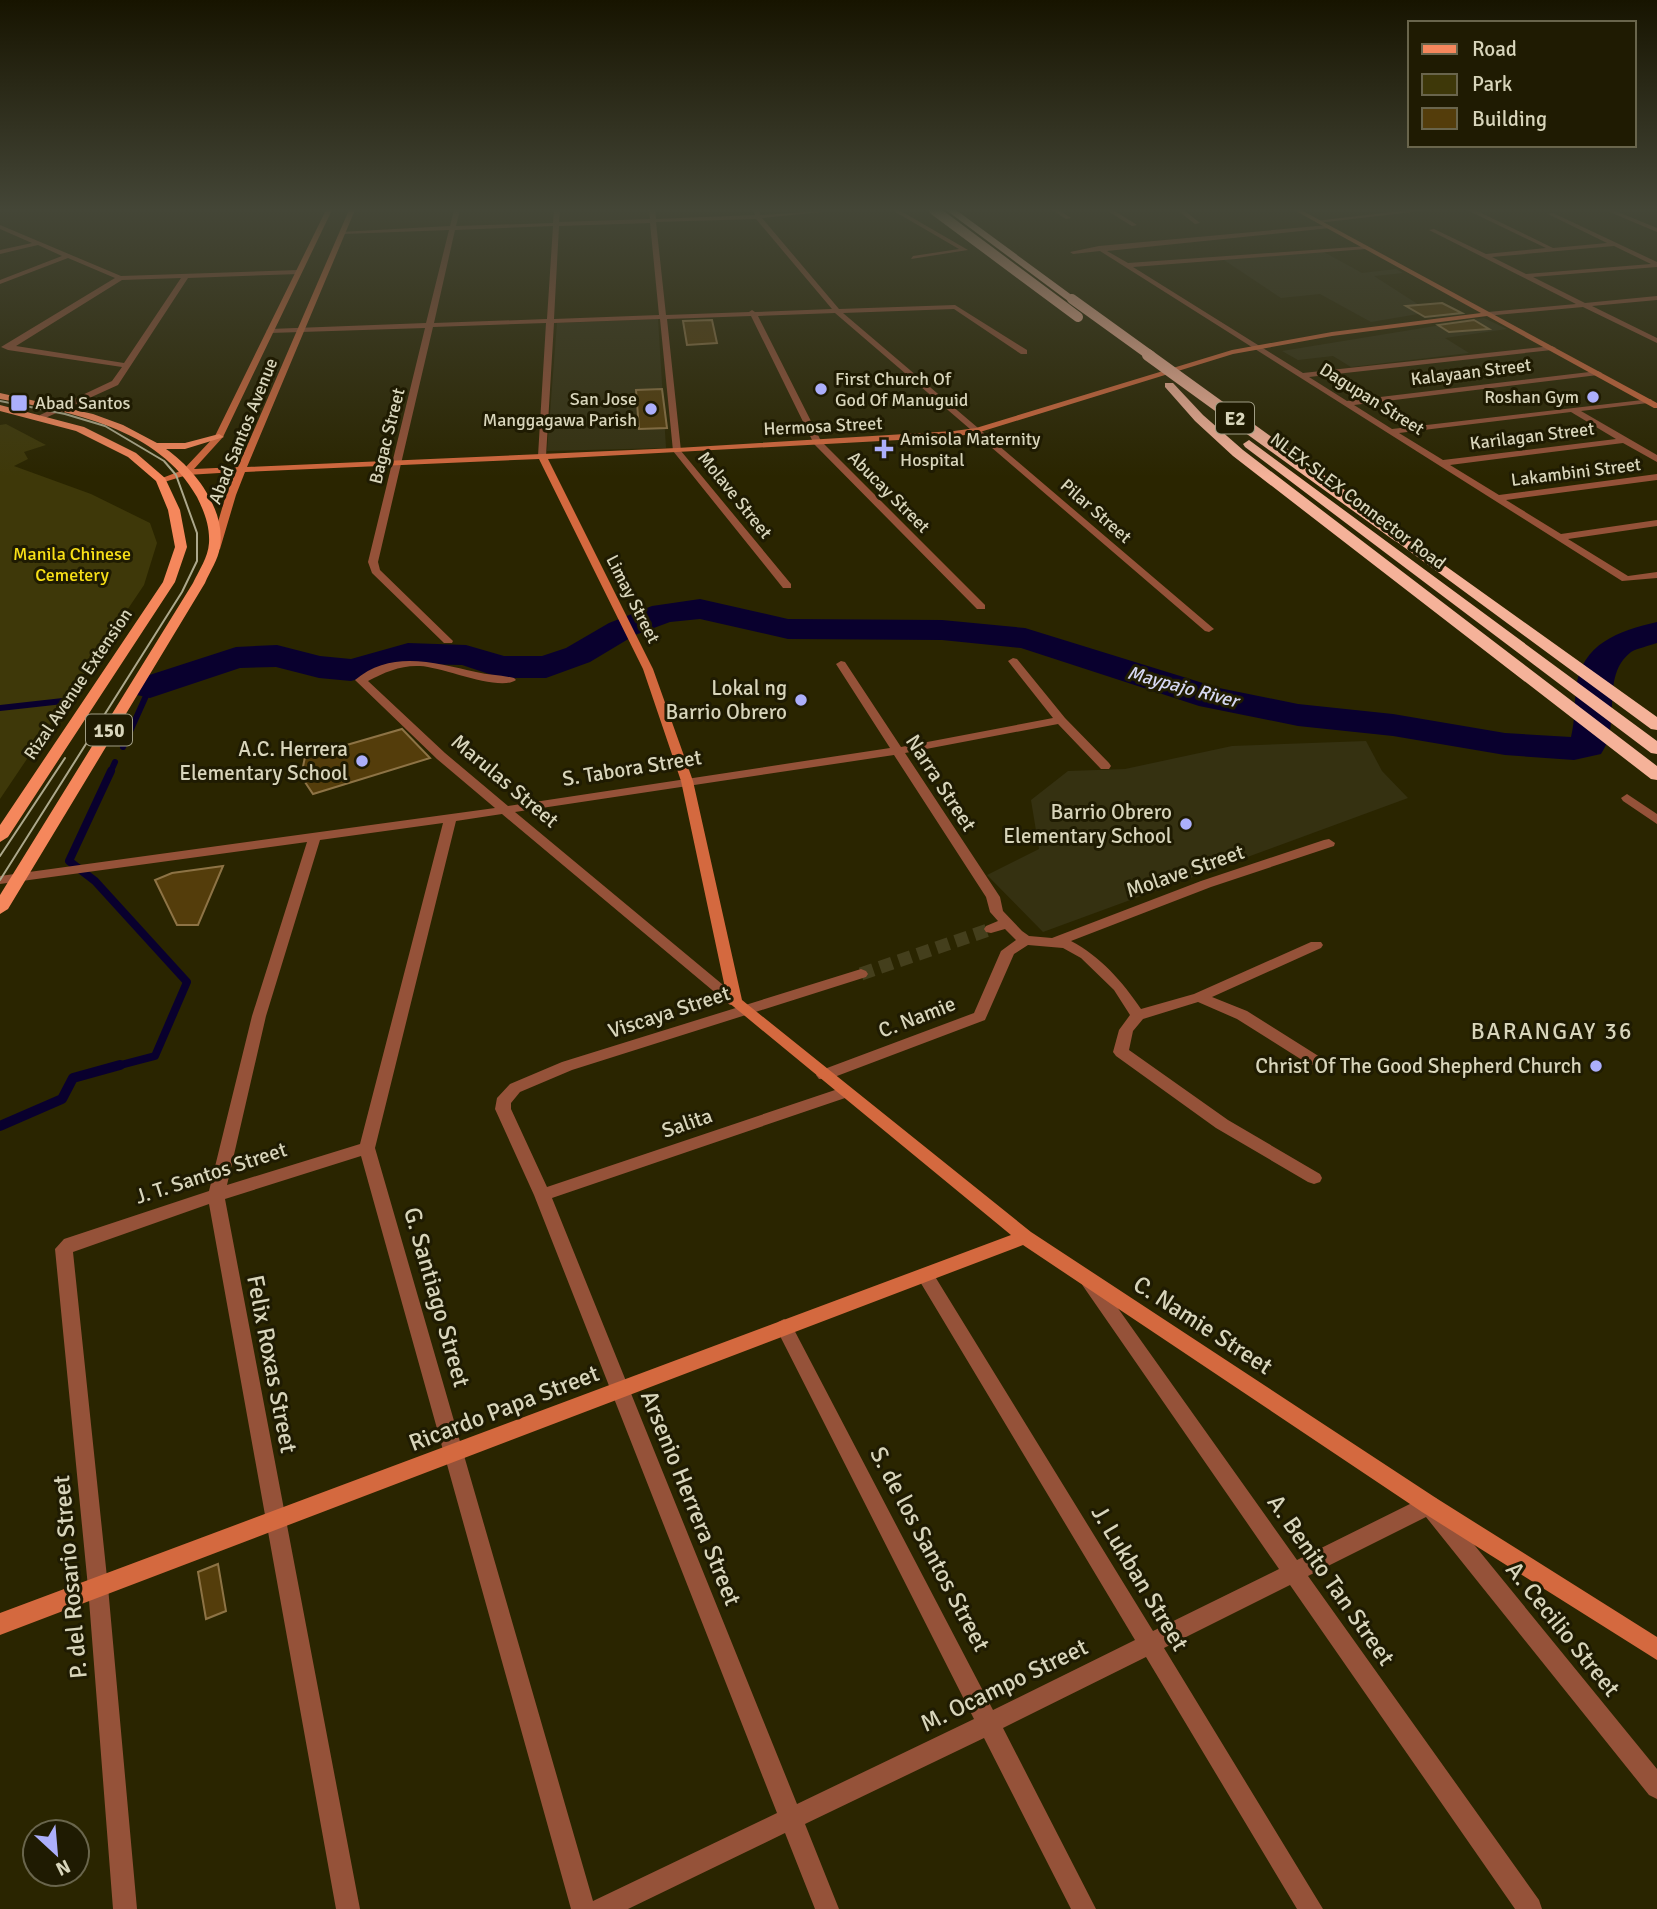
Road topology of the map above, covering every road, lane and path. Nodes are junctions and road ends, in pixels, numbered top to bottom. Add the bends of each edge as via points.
1 (85, 299) edge
2 (171, 299) edge
3 (286, 299) edge
4 (314, 299) edge
5 (437, 299) edge
6 (552, 299) edge
7 (662, 299) edge
8 (827, 299) edge
9 (1054, 299) edge
10 (1072, 299) edge
11 (1184, 299) edge
12 (1461, 299) edge
13 (1568, 299) edge
14 (1647, 299) edge
15 (1582, 306) junction
16 (836, 310) junction
17 (751, 312) junction
18 (1488, 314) junction
19 (664, 316) junction
20 (551, 321) junction
21 (431, 325) junction
22 (301, 330) junction
23 (270, 331) junction
24 (1657, 335) edge
25 (1646, 336) junction
26 (1657, 341) edge
27 (4, 347) edge
28 (1260, 347) junction
29 (1552, 348) junction
30 (1024, 352) dead end
31 (1125, 352) dead end
32 (1136, 360) dead end
33 (128, 366) junction
34 (1598, 373) junction
35 (1304, 375) junction
36 (1169, 385) junction
37 (0, 396) edge
38 (1347, 402) junction
39 (1654, 404) edge
40 (0, 408) edge
41 (65, 408) junction
42 (1573, 410) junction
43 (43, 417) junction
44 (978, 430) junction
45 (1393, 431) junction
46 (219, 437) junction
47 (1626, 440) junction
48 (817, 442) junction
49 (153, 446) junction
50 (677, 451) junction
51 (542, 456) junction
52 (1657, 459) edge
53 (396, 463) junction
54 (1443, 463) junction
55 (241, 471) junction
56 (186, 472) junction
57 (1657, 477) edge
58 (161, 480) junction
59 (1498, 498) junction
60 (1657, 523) edge
61 (1559, 537) junction
62 (215, 549) junction
63 (1657, 575) edge
64 (787, 586) dead end
65 (981, 607) dead end
66 (1209, 629) dead end
67 (448, 641) dead end
68 (1013, 661) dead end
69 (841, 664) dead end
70 (510, 680) dead end
71 (1061, 720) junction
72 (1657, 725) edge
73 (1657, 748) edge
74 (896, 751) junction
75 (1105, 766) dead end
76 (1657, 775) edge
77 (687, 781) junction
78 (1627, 798) dead end
79 (505, 809) junction
80 (450, 818) junction
81 (1657, 820) edge
82 (315, 836) junction
83 (0, 837) edge
84 (1329, 843) dead end
85 (20, 878) junction
86 (0, 880) edge
87 (0, 909) edge
88 (1007, 923) junction
89 (991, 929) tunnel mouth
90 (1025, 940) junction
91 (1055, 942) junction
92 (1316, 945) dead end
93 (862, 974) tunnel mouth
94 (1199, 997) junction
95 (740, 1006) junction
96 (1138, 1015) junction
97 (1315, 1060) dead end
98 (824, 1075) junction
99 (846, 1092) junction
100 (503, 1109) joint
101 (367, 1148) junction
102 (1314, 1178) dead end
103 (216, 1195) junction
104 (542, 1195) junction
105 (1026, 1237) junction
106 (70, 1244) joint
107 (925, 1275) junction
108 (1088, 1281) junction
109 (784, 1327) junction
110 (620, 1390) junction
111 (453, 1453) junction
112 (1429, 1505) junction
113 (276, 1520) junction
114 (1293, 1572) junction
115 (98, 1587) junction
116 (0, 1624) edge
117 (1149, 1642) junction
118 (1657, 1649) edge
119 (990, 1723) junction
120 (1657, 1787) edge
121 (791, 1817) junction
122 (125, 1909) edge
123 (348, 1909) edge
124 (583, 1909) edge
125 (602, 1909) edge
126 (827, 1909) edge
127 (1084, 1909) edge
128 (1311, 1909) edge
129 (1530, 1909) edge

1 - 27 street
2 - 33 street
3 - 23 street, Abad Santos Avenue
4 - 22 street, Abad Santos Avenue
5 - 21 street, Bagac Street
6 - 20 street
7 - 19 street, Molave Street
8 - 16 street, Pilar Street
9 - 31 highway, bridge
10 - 72 highway, NLEX-SLEX Connector Road / E2, bridge
11 - 28 street, Dagupan Street
12 - 18 street
13 - 15 street
14 - 15 street, Hermosa Street
15 - 18 street, Hermosa Street
15 - 25 street
16 - 17 street
16 - 30 street via 954,307
16 - 44 street, Pilar Street
17 - 19 street
17 - 48 street, Abucay Street
18 - 28 street, Hermosa Street
18 - 29 street
19 - 20 street
19 - 50 street, Molave Street
20 - 21 street
20 - 51 street
21 - 22 street
21 - 53 street, Bagac Street
22 - 23 street
22 - 55 street, Abad Santos Avenue
23 - 46 street, Abad Santos Avenue
24 - 25 street
25 - 26 street
27 - 33 street
28 - 35 street, Dagupan Street
28 - 44 street, Hermosa Street
29 - 34 street
29 - 35 street
32 - 36 highway, NLEX-SLEX Connector Road / E2
33 - 41 street via 115,383
34 - 38 street, Kalayaan Street
34 - 39 street
35 - 38 street, Dagupan Street
36 - 73 highway, NLEX-SLEX Connector Road / E2
36 - 76 highway via 1247,460
37 - 41 main road
38 - 45 street, Dagupan Street
39 - 42 street
40 - 43 main road, 150
41 - 43 street
41 - 49 main road via 105,420
42 - 45 street
42 - 47 street
43 - 58 main road, 150 via 106,441 132,455
44 - 48 street, Hermosa Street
44 - 66 street, Pilar Street
45 - 54 street, Dagupan Street
46 - 49 main road via 185,446
46 - 56 street, Abad Santos Avenue
47 - 52 street
47 - 54 street, Karilagan Street
48 - 50 street, Hermosa Street
48 - 65 street, Abucay Street
49 - 56 main road
50 - 51 street, Hermosa Street
50 - 64 street, Molave Street
51 - 53 street, Hermosa Street
51 - 77 street, Limay Street via 648,668
53 - 55 street, Hermosa Street
53 - 67 street, Bagac Street via 373,566
54 - 59 street, Dagupan Street
55 - 56 street, Hermosa Street
55 - 62 street, Abad Santos Avenue
56 - 58 street, Abad Santos Avenue
56 - 62 main road via 203,495 213,520
57 - 59 street, Lakambini Street
58 - 83 main road, Rizal Avenue Extension / 150 via 174,510 181,547 169,582
59 - 61 street, Dagupan Street
60 - 61 street
61 - 63 street, Dagupan Street via 1626,579
62 - 85 main road, 150
68 - 71 street
69 - 74 street, Narra Street
70 - 79 street, Marulas Street via 415,662 361,680
71 - 74 street, S. Tabora Street
71 - 75 street
74 - 77 street, S. Tabora Street
74 - 88 street, Narra Street
77 - 79 street, S. Tabora Street
77 - 95 street, Limay Street
78 - 81 street
79 - 80 street, S. Tabora Street
79 - 95 street, Marulas Street
80 - 82 street, S. Tabora Street
80 - 101 street, G. Santiago Street
82 - 85 street, S. Tabora Street
82 - 103 street, Felix Roxas Street via 259,1016
84 - 91 street, Molave Street
85 - 86 street, S. Tabora Street
85 - 87 main road, 150
88 - 89 street
88 - 90 street, Narra Street
90 - 91 street
90 - 98 street, C. Namie via 1008,951 980,1016
91 - 96 street via 1086,955 1119,987
92 - 94 street
93 - 95 street, Viscaya Street
94 - 96 street
94 - 97 street via 1242,1015
95 - 98 street, C. Namie Street
95 - 100 street, Viscaya Street via 524,1083 507,1095
96 - 102 street via 1126,1030 1121,1052 1222,1124
98 - 99 street, C. Namie Street
99 - 104 street, Salita
99 - 105 street, C. Namie Street
100 - 104 street, Arsenio Herrera Street
101 - 103 street, J. T. Santos Street
101 - 111 street, G. Santiago Street
103 - 106 street, J. T. Santos Street
103 - 113 street, Felix Roxas Street
104 - 110 street, Arsenio Herrera Street
105 - 107 street, Ricardo Papa Street
105 - 108 street, C. Namie Street
106 - 115 street, P. del Rosario Street via 64,1255
107 - 109 street, Ricardo Papa Street
107 - 117 street, J. Lukban Street
108 - 112 street, C. Namie Street
108 - 114 street, A. Benito Tan Street
109 - 110 street, Ricardo Papa Street
109 - 119 street, S. de los Santos Street
110 - 111 street, Ricardo Papa Street
110 - 121 street, Arsenio Herrera Street
111 - 113 street, Ricardo Papa Street
111 - 124 street, G. Santiago Street
112 - 114 street, M. Ocampo Street
112 - 118 street, C. Namie Street
112 - 120 street, A. Cecilio Street
113 - 115 street, Ricardo Papa Street
113 - 123 street, Felix Roxas Street
114 - 117 street, M. Ocampo Street
114 - 129 street, A. Benito Tan Street
115 - 116 street, Ricardo Papa Street
115 - 122 street, P. del Rosario Street
117 - 119 street, M. Ocampo Street
117 - 128 street, J. Lukban Street
119 - 121 street, M. Ocampo Street
119 - 127 street, S. de los Santos Street
121 - 125 street, M. Ocampo Street
121 - 126 street, Arsenio Herrera Street

